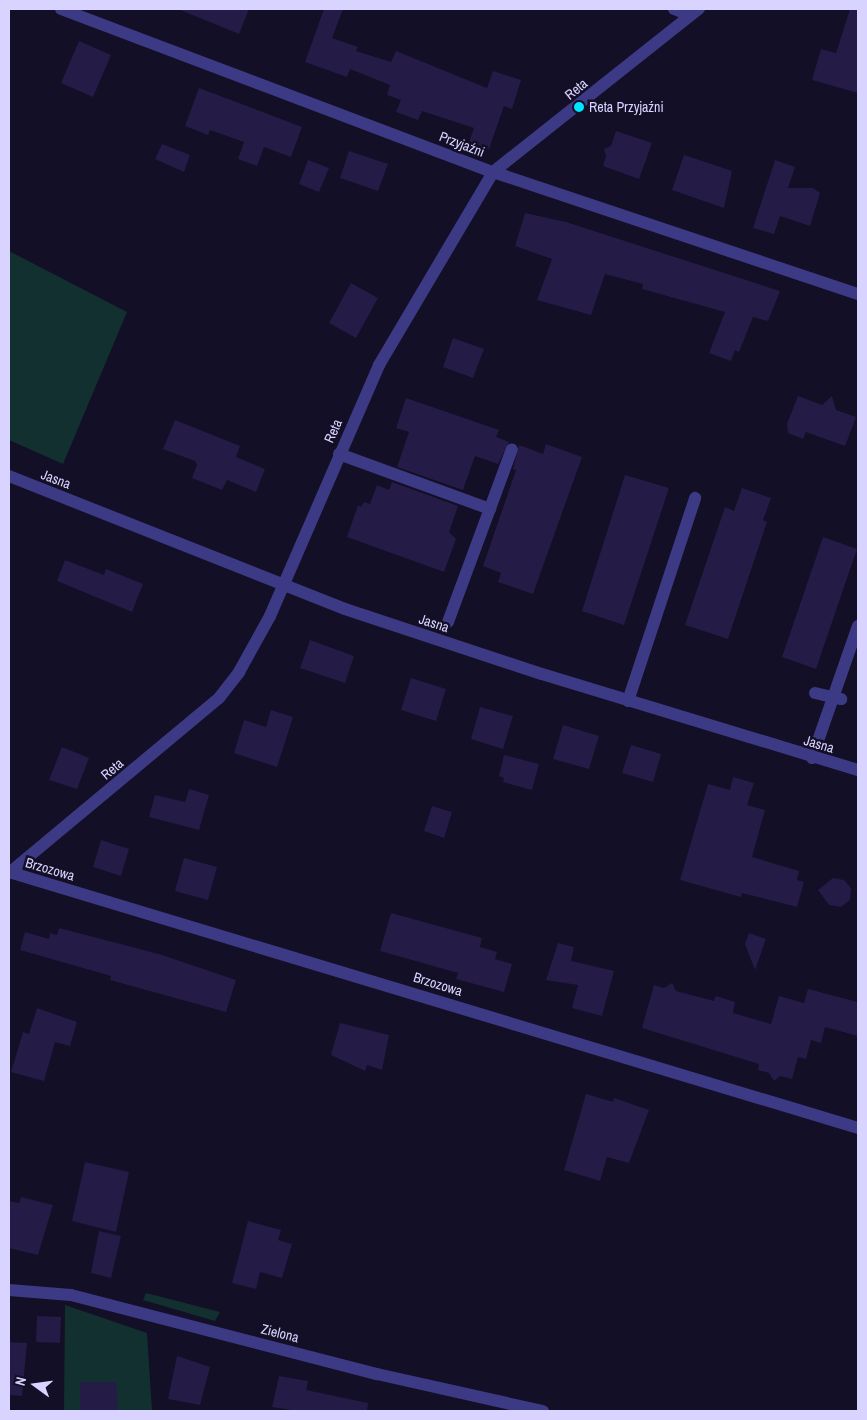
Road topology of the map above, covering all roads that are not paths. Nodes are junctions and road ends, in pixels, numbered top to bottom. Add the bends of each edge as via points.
1 (61, 9) edge
2 (674, 9) edge
3 (694, 12) edge
4 (493, 172) junction
5 (858, 294) edge
6 (512, 449) dead end
7 (339, 454) junction
8 (9, 476) edge
9 (695, 498) dead end
10 (490, 509) junction
11 (284, 585) junction
12 (448, 622) dead end
13 (858, 626) edge
14 (815, 693) dead end
15 (837, 698) junction
16 (628, 701) junction
17 (812, 758) junction
18 (858, 770) edge
19 (9, 872) edge
20 (858, 1128) edge
21 (9, 1290) edge
22 (543, 1411) edge

1 - 4 street, Przyjaźni
2 - 3 street
3 - 4 street, Reta
4 - 5 street, Przyjaźni
4 - 7 street, Reta via 379,365
6 - 10 street
7 - 10 street
7 - 11 street, Reta
8 - 11 street, Jasna
9 - 16 street
10 - 12 street
11 - 16 street, Jasna via 364,615
11 - 19 street, Reta via 258,640 219,698
13 - 15 street
14 - 15 street
15 - 17 street
16 - 17 street, Jasna
17 - 18 street, Jasna
19 - 20 street, Brzozowa
21 - 22 street, Zielona via 71,1294 377,1374

